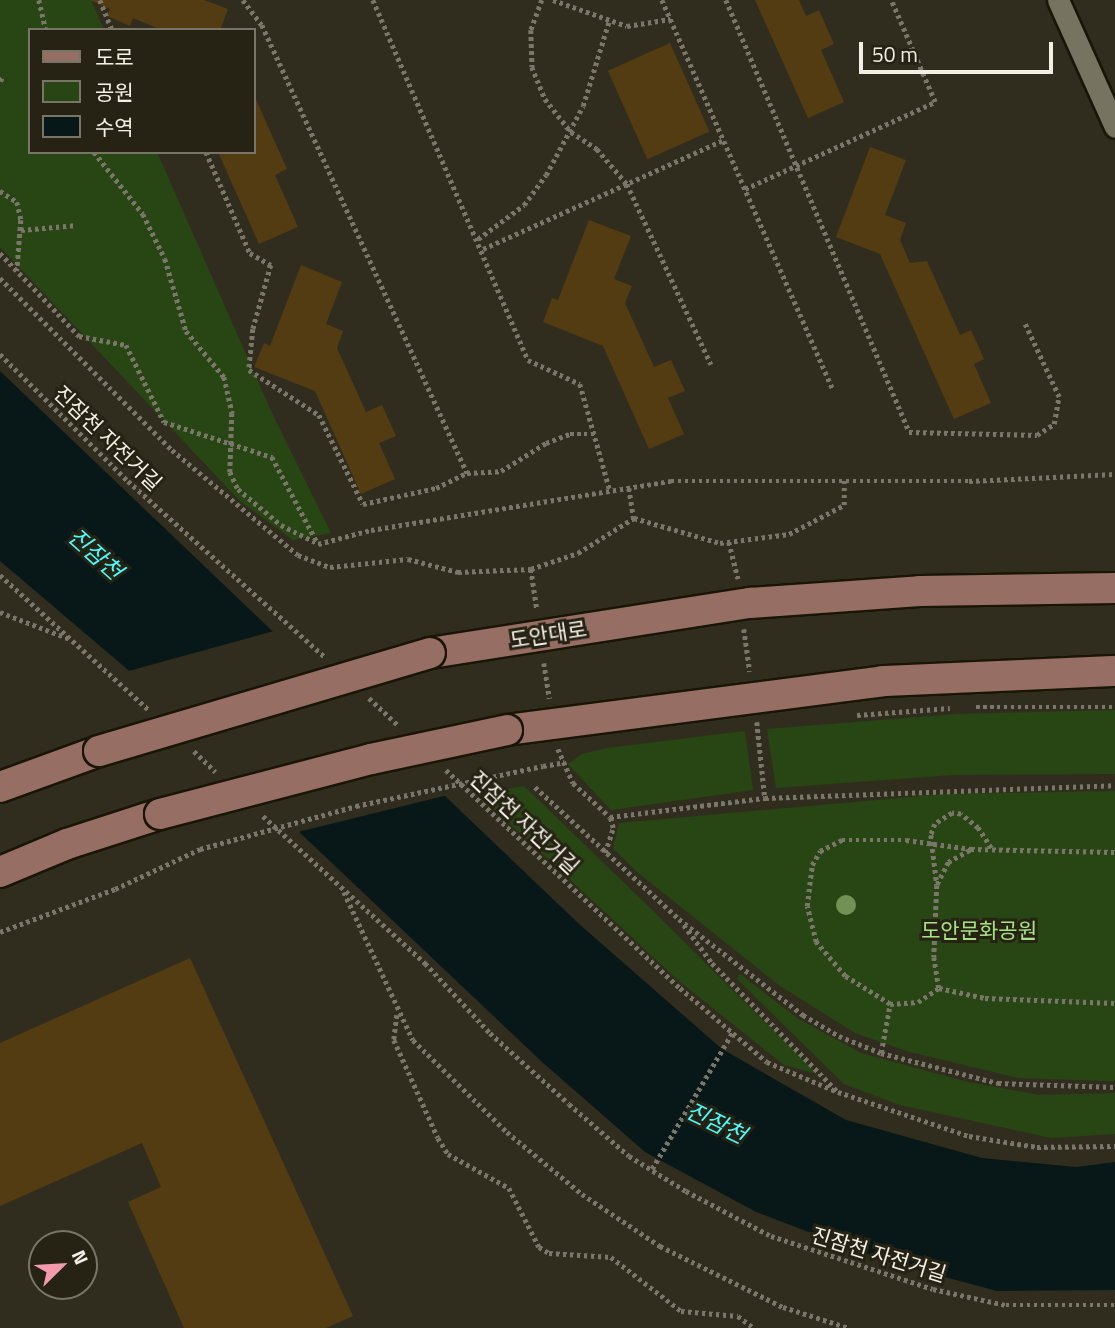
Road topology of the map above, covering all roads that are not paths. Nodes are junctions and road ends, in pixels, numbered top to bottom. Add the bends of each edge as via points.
1 (1058, 0) edge
2 (1115, 127) edge
3 (1115, 588) edge
4 (1113, 673) edge
5 (0, 787) edge
6 (0, 872) edge

1 - 2 street
3 - 5 main road, 도안대로, bridge via 920,591 741,604 430,653 99,751
4 - 6 main road, bridge via 883,681 507,730 371,759 160,814 66,844

